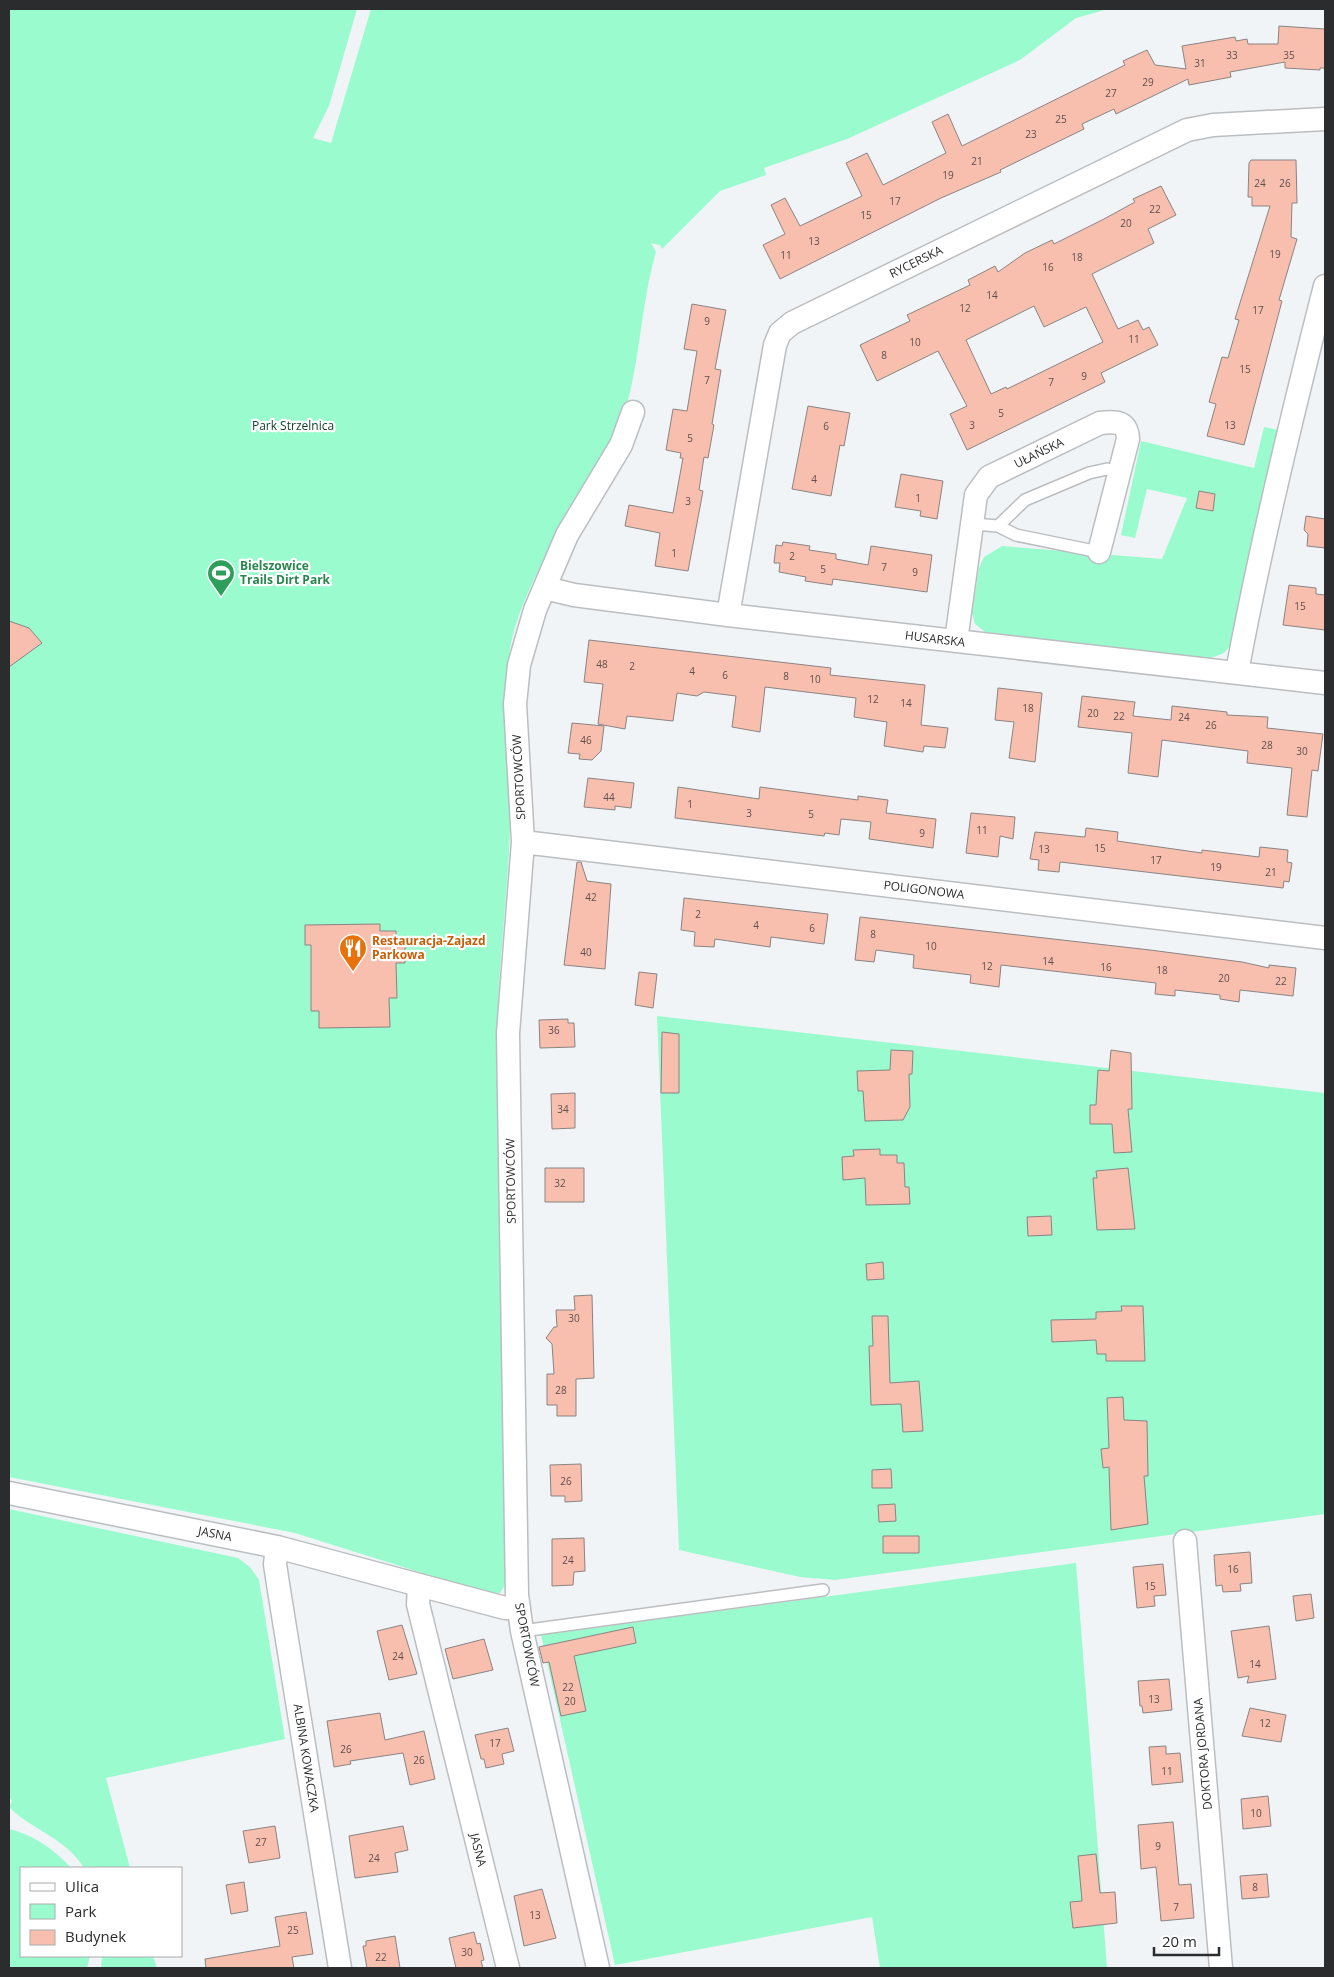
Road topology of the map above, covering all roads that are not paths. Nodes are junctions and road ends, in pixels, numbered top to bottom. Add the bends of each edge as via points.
1 (1325, 120) edge
2 (1325, 286) edge
3 (634, 412) dead end
4 (1120, 472) junction
5 (973, 524) junction
6 (998, 526) junction
7 (1099, 552) joint
8 (546, 588) junction
9 (728, 615) junction
10 (956, 641) junction
11 (1237, 672) junction
12 (1325, 683) edge
13 (523, 842) junction
14 (1325, 938) edge
15 (9, 1493) edge
16 (1185, 1541) dead end
17 (277, 1548) junction
18 (419, 1586) junction
19 (823, 1590) dead end
20 (519, 1608) junction
21 (522, 1631) junction
22 (340, 1968) edge
23 (508, 1968) edge
24 (598, 1968) edge
25 (1221, 1968) edge

1 - 9 street, RYCERSKA via 1213,125 1187,130 792,323 780,333 776,345
2 - 11 street via 1276,481
3 - 8 street, SPORTOWCÓW via 621,445 567,535
4 - 5 street, UŁAŃSKA via 1128,431 1116,420 1100,423 989,477 976,496
4 - 6 lane via 1107,469 1089,473 1025,500
4 - 7 street, UŁAŃSKA
5 - 6 lane
5 - 10 street, UŁAŃSKA
6 - 7 lane via 1016,536
8 - 9 street, HUSARSKA via 574,595
8 - 13 street, SPORTOWCÓW via 535,610 519,664 515,704
9 - 10 street, HUSARSKA
10 - 11 street, HUSARSKA
11 - 12 street, HUSARSKA
13 - 14 street, POLIGONOWA
13 - 20 street, SPORTOWCÓW via 508,1033
15 - 17 street, JASNA
16 - 25 street, DOKTORA JORDANA
17 - 18 street, JASNA
17 - 22 street, ALBINA KOWACZKA via 278,1584
18 - 20 street, JASNA via 505,1608
18 - 23 street, JASNA via 418,1604
19 - 21 lane
20 - 21 street, SPORTOWCÓW
21 - 24 street, SPORTOWCÓW

